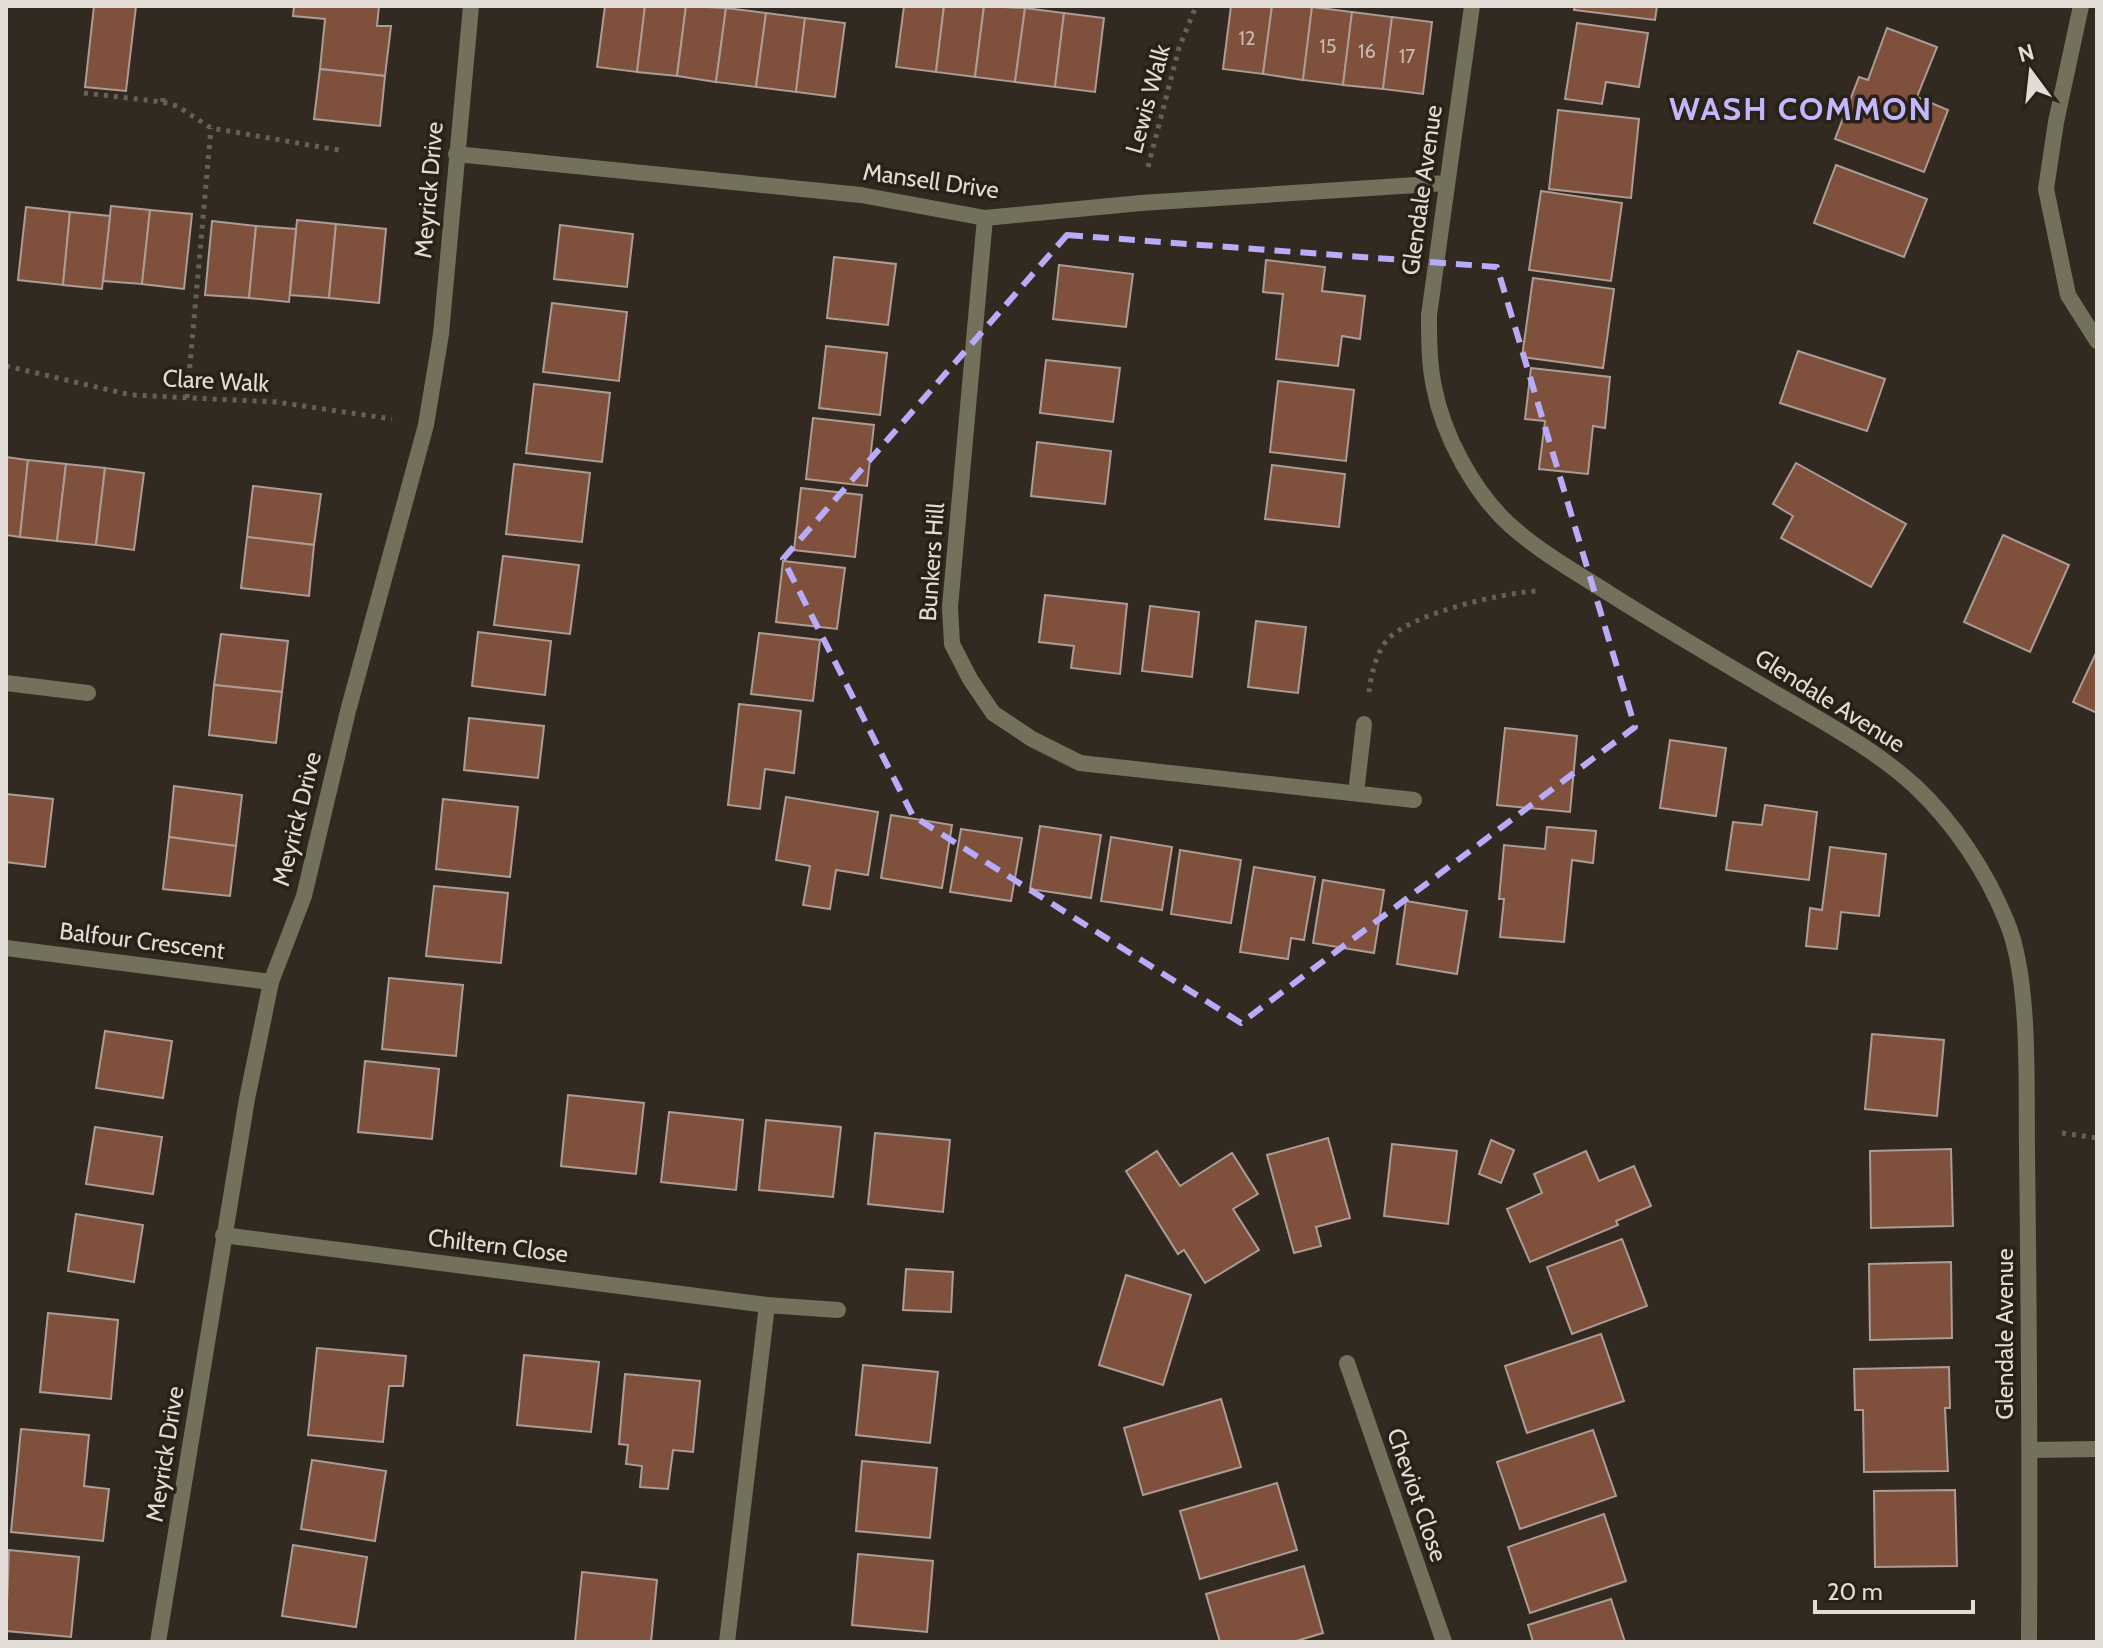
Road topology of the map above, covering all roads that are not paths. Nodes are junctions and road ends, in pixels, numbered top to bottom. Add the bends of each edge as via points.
1 (471, 6) edge
2 (1472, 6) edge
3 (2081, 6) edge
4 (456, 154) junction
5 (1447, 183) junction
6 (985, 218) junction
7 (2095, 333) edge
8 (6, 683) edge
9 (88, 693) dead end
10 (1364, 724) road end
11 (1356, 793) junction
12 (1414, 800) dead end
13 (6, 948) edge
14 (271, 982) junction
15 (223, 1235) junction
16 (767, 1305) junction
17 (838, 1310) dead end
18 (1347, 1363) dead end
19 (2097, 1449) edge
20 (2030, 1450) junction
21 (158, 1642) edge
22 (727, 1642) edge
23 (1444, 1642) edge
24 (2029, 1642) edge

1 - 4 street, Meyrick Drive
2 - 5 street, Glendale Avenue
3 - 7 street via 2046,189 2068,295
4 - 6 street, Mansell Drive via 861,195
4 - 14 street, Meyrick Drive via 441,334 426,425 304,896
5 - 6 street, Mansell Drive
5 - 20 street, Glendale Avenue via 1429,315 1429,354 1447,428 1485,496 1510,525 1597,586 1883,760 1957,833 2008,923 2020,971 2024,1037
6 - 11 street, Bunkers Hill via 950,607 952,644 970,679 993,713 1080,763
8 - 9 street
10 - 11 street
11 - 12 street, Bunkers Hill
13 - 14 street, Balfour Crescent
14 - 15 street, Meyrick Drive
15 - 16 street, Chiltern Close
15 - 21 street, Meyrick Drive
16 - 17 street, Chiltern Close
16 - 22 street
18 - 23 street, Cheviot Close
19 - 20 street
20 - 24 street, Glendale Avenue

